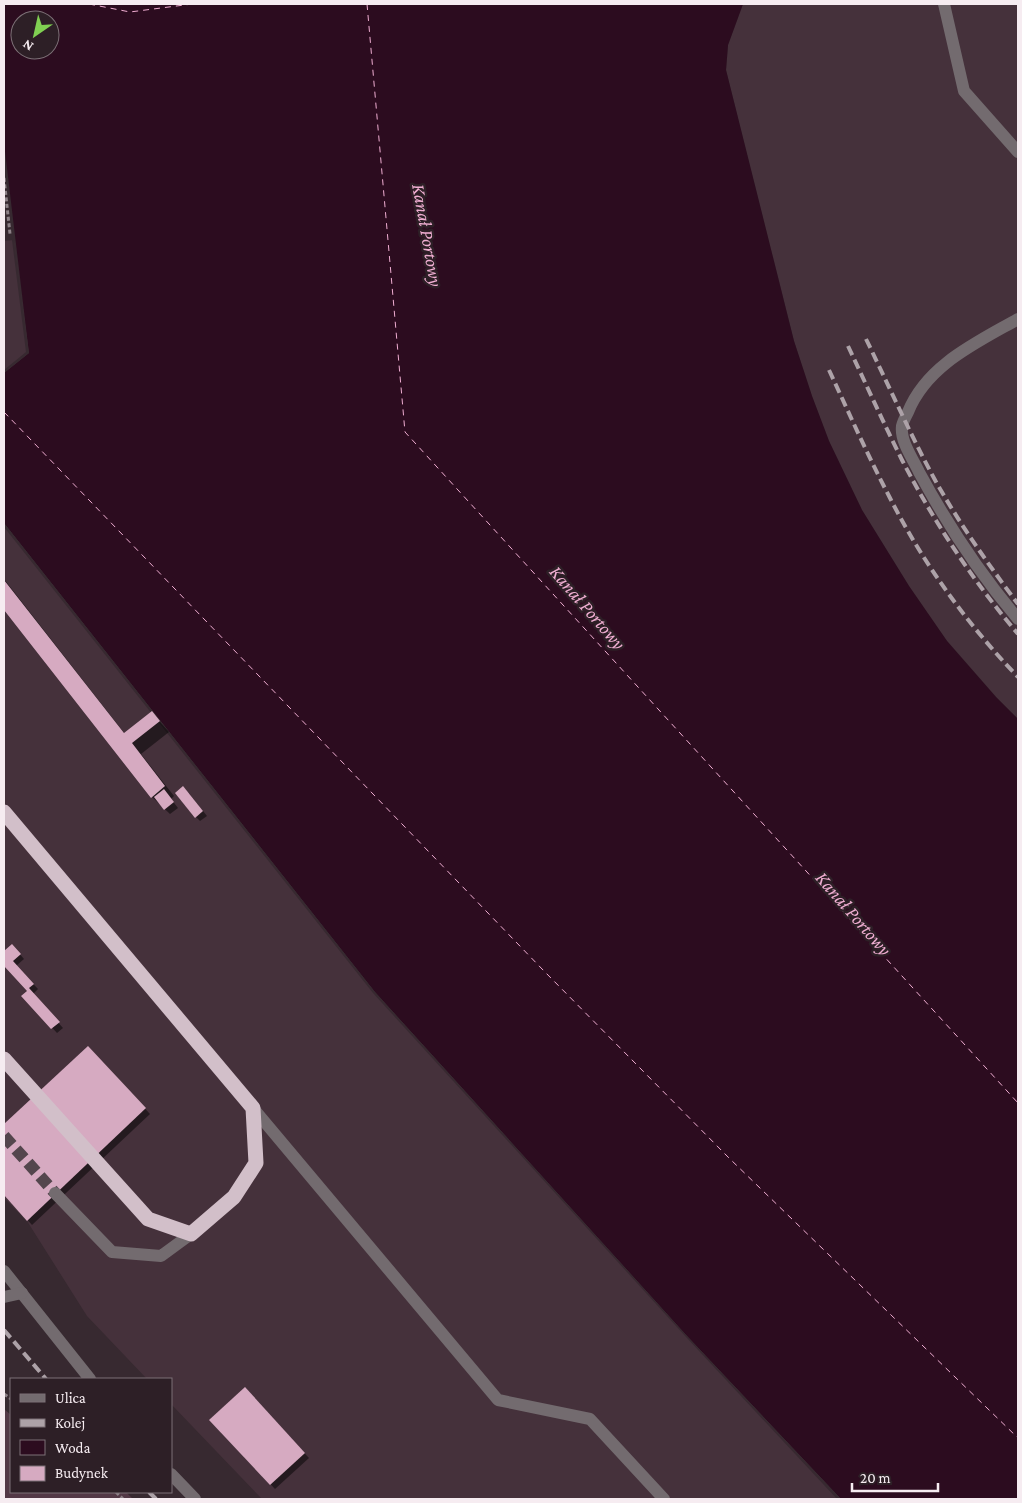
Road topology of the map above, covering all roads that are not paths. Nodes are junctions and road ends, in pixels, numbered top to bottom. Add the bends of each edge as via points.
1 (944, 4) edge
2 (1018, 152) edge
3 (1018, 319) edge
4 (1018, 619) edge
5 (4, 812) edge
6 (4, 1059) edge
7 (252, 1108) junction
8 (55, 1193) tunnel mouth
9 (191, 1234) junction
10 (4, 1271) edge
11 (22, 1293) junction
12 (4, 1298) edge
13 (89, 1378) edge
14 (172, 1475) edge
15 (195, 1499) edge
16 (664, 1499) edge

1 - 2 lane via 964,91
3 - 4 lane via 947,361 912,400 902,427 905,445 936,504 971,559
5 - 7 highway
6 - 9 highway via 148,1219
7 - 9 highway via 256,1164 234,1197
7 - 16 lane via 498,1400 590,1419
8 - 9 lane via 112,1252 161,1256
10 - 11 lane
11 - 12 lane
11 - 13 lane
14 - 15 lane

